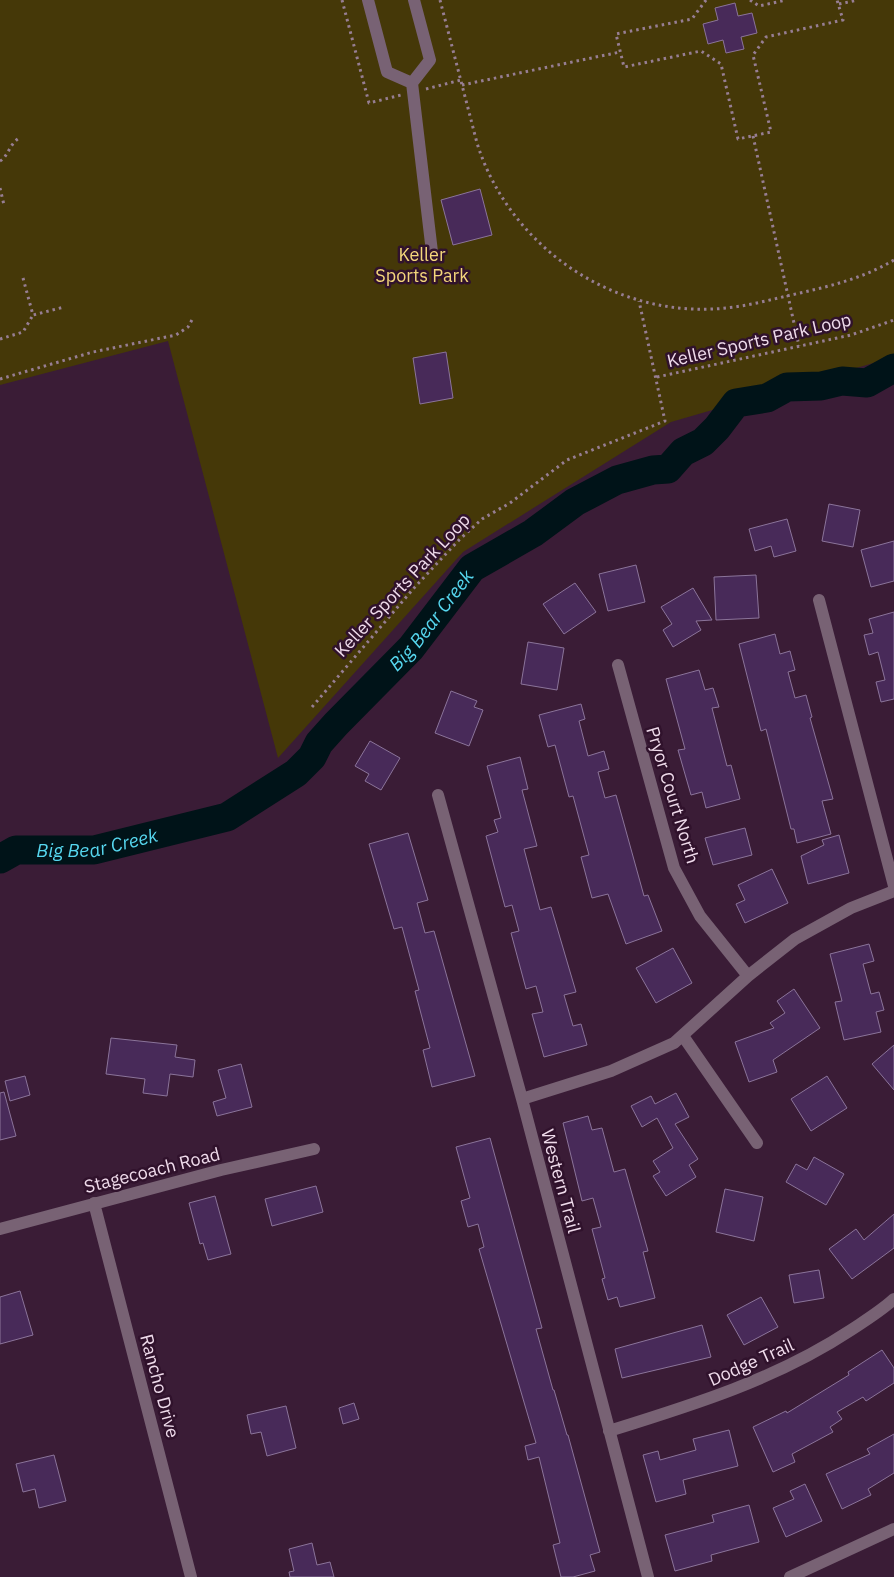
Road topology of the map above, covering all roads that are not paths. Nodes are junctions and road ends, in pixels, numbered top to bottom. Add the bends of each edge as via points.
1 (368, 0) edge
2 (414, 0) edge
3 (412, 82) junction
4 (432, 252) dead end
5 (819, 600) dead end
6 (618, 665) dead end
7 (438, 795) dead end
8 (894, 886) edge
9 (894, 891) edge
10 (748, 976) junction
11 (683, 1036) junction
12 (522, 1099) junction
13 (757, 1143) dead end
14 (314, 1149) dead end
15 (94, 1203) junction
16 (0, 1229) edge
17 (894, 1299) edge
18 (609, 1432) junction
19 (894, 1529) edge
20 (191, 1577) edge
21 (648, 1577) edge
22 (790, 1577) edge

1 - 3 street via 387,72
2 - 3 street via 430,60
3 - 4 street
5 - 8 street
6 - 10 street, Pryor Court North via 674,868 700,916
7 - 12 street, Western Trail
9 - 10 street via 851,908 795,939
10 - 11 street
11 - 12 street via 611,1071
11 - 13 street
12 - 18 street, Western Trail
14 - 15 street, Stagecoach Road
15 - 16 street, Stagecoach Road
15 - 20 street, Rancho Drive
17 - 18 street, Dodge Trail via 883,1310 828,1346 763,1378 712,1399
18 - 21 street, Western Trail
19 - 22 street

